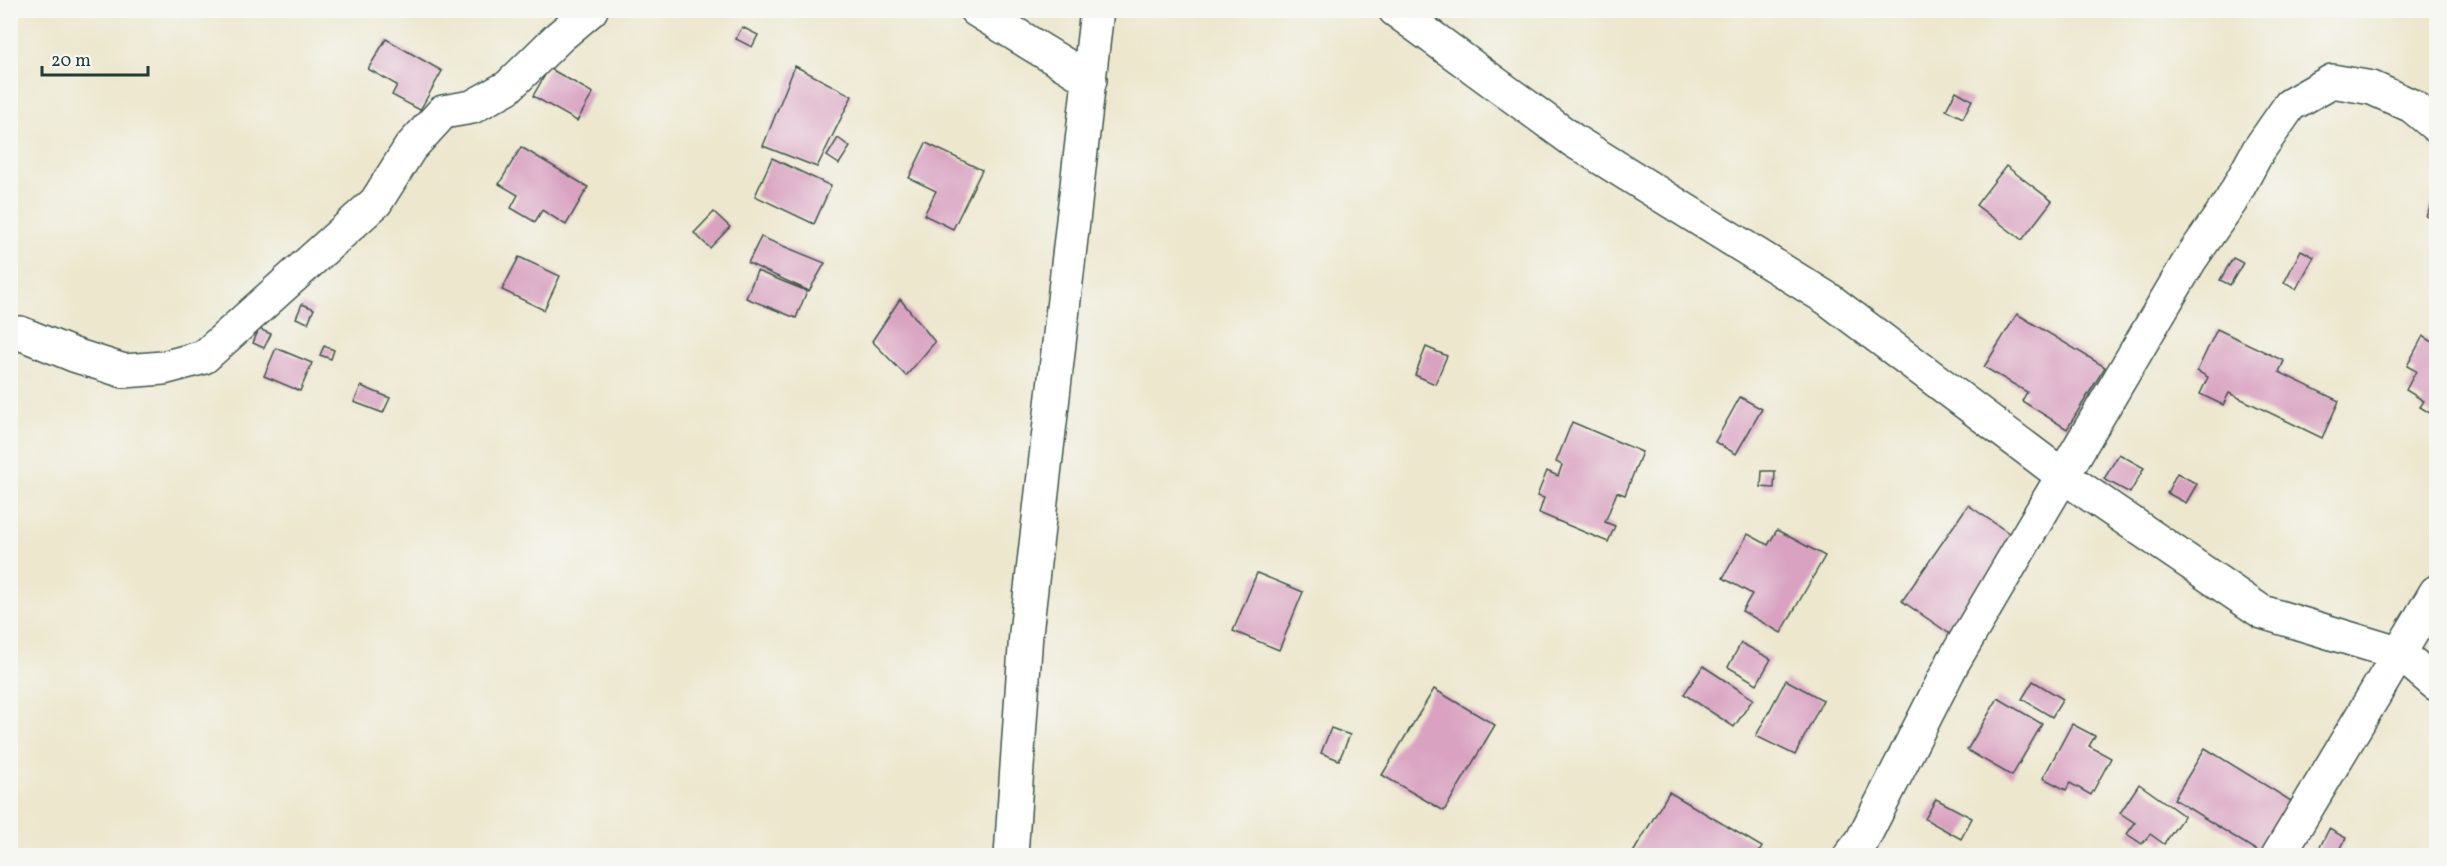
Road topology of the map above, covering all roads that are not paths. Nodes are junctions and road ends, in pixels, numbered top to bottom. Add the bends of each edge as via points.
1 (591, 10) edge
2 (976, 10) edge
3 (1097, 10) edge
4 (1395, 10) edge
5 (1090, 80) junction
6 (2436, 126) edge
7 (10, 333) edge
8 (2063, 476) junction
9 (2436, 592) edge
10 (2401, 654) junction
11 (2436, 684) edge
12 (1011, 855) edge
13 (1850, 855) edge
14 (2278, 855) edge

1 - 7 street via 508,87 472,107 443,112 410,148 376,202 204,357 163,368 124,371 74,356 20,333
2 - 5 street
3 - 5 street
4 - 8 street via 1574,141 1828,299
5 - 12 street via 1026,633
6 - 8 street via 2412,106 2372,88 2332,81 2290,105 2190,260
8 - 10 street via 2262,612
8 - 13 street via 1953,663 1862,841
9 - 10 street
10 - 11 street
10 - 14 street

